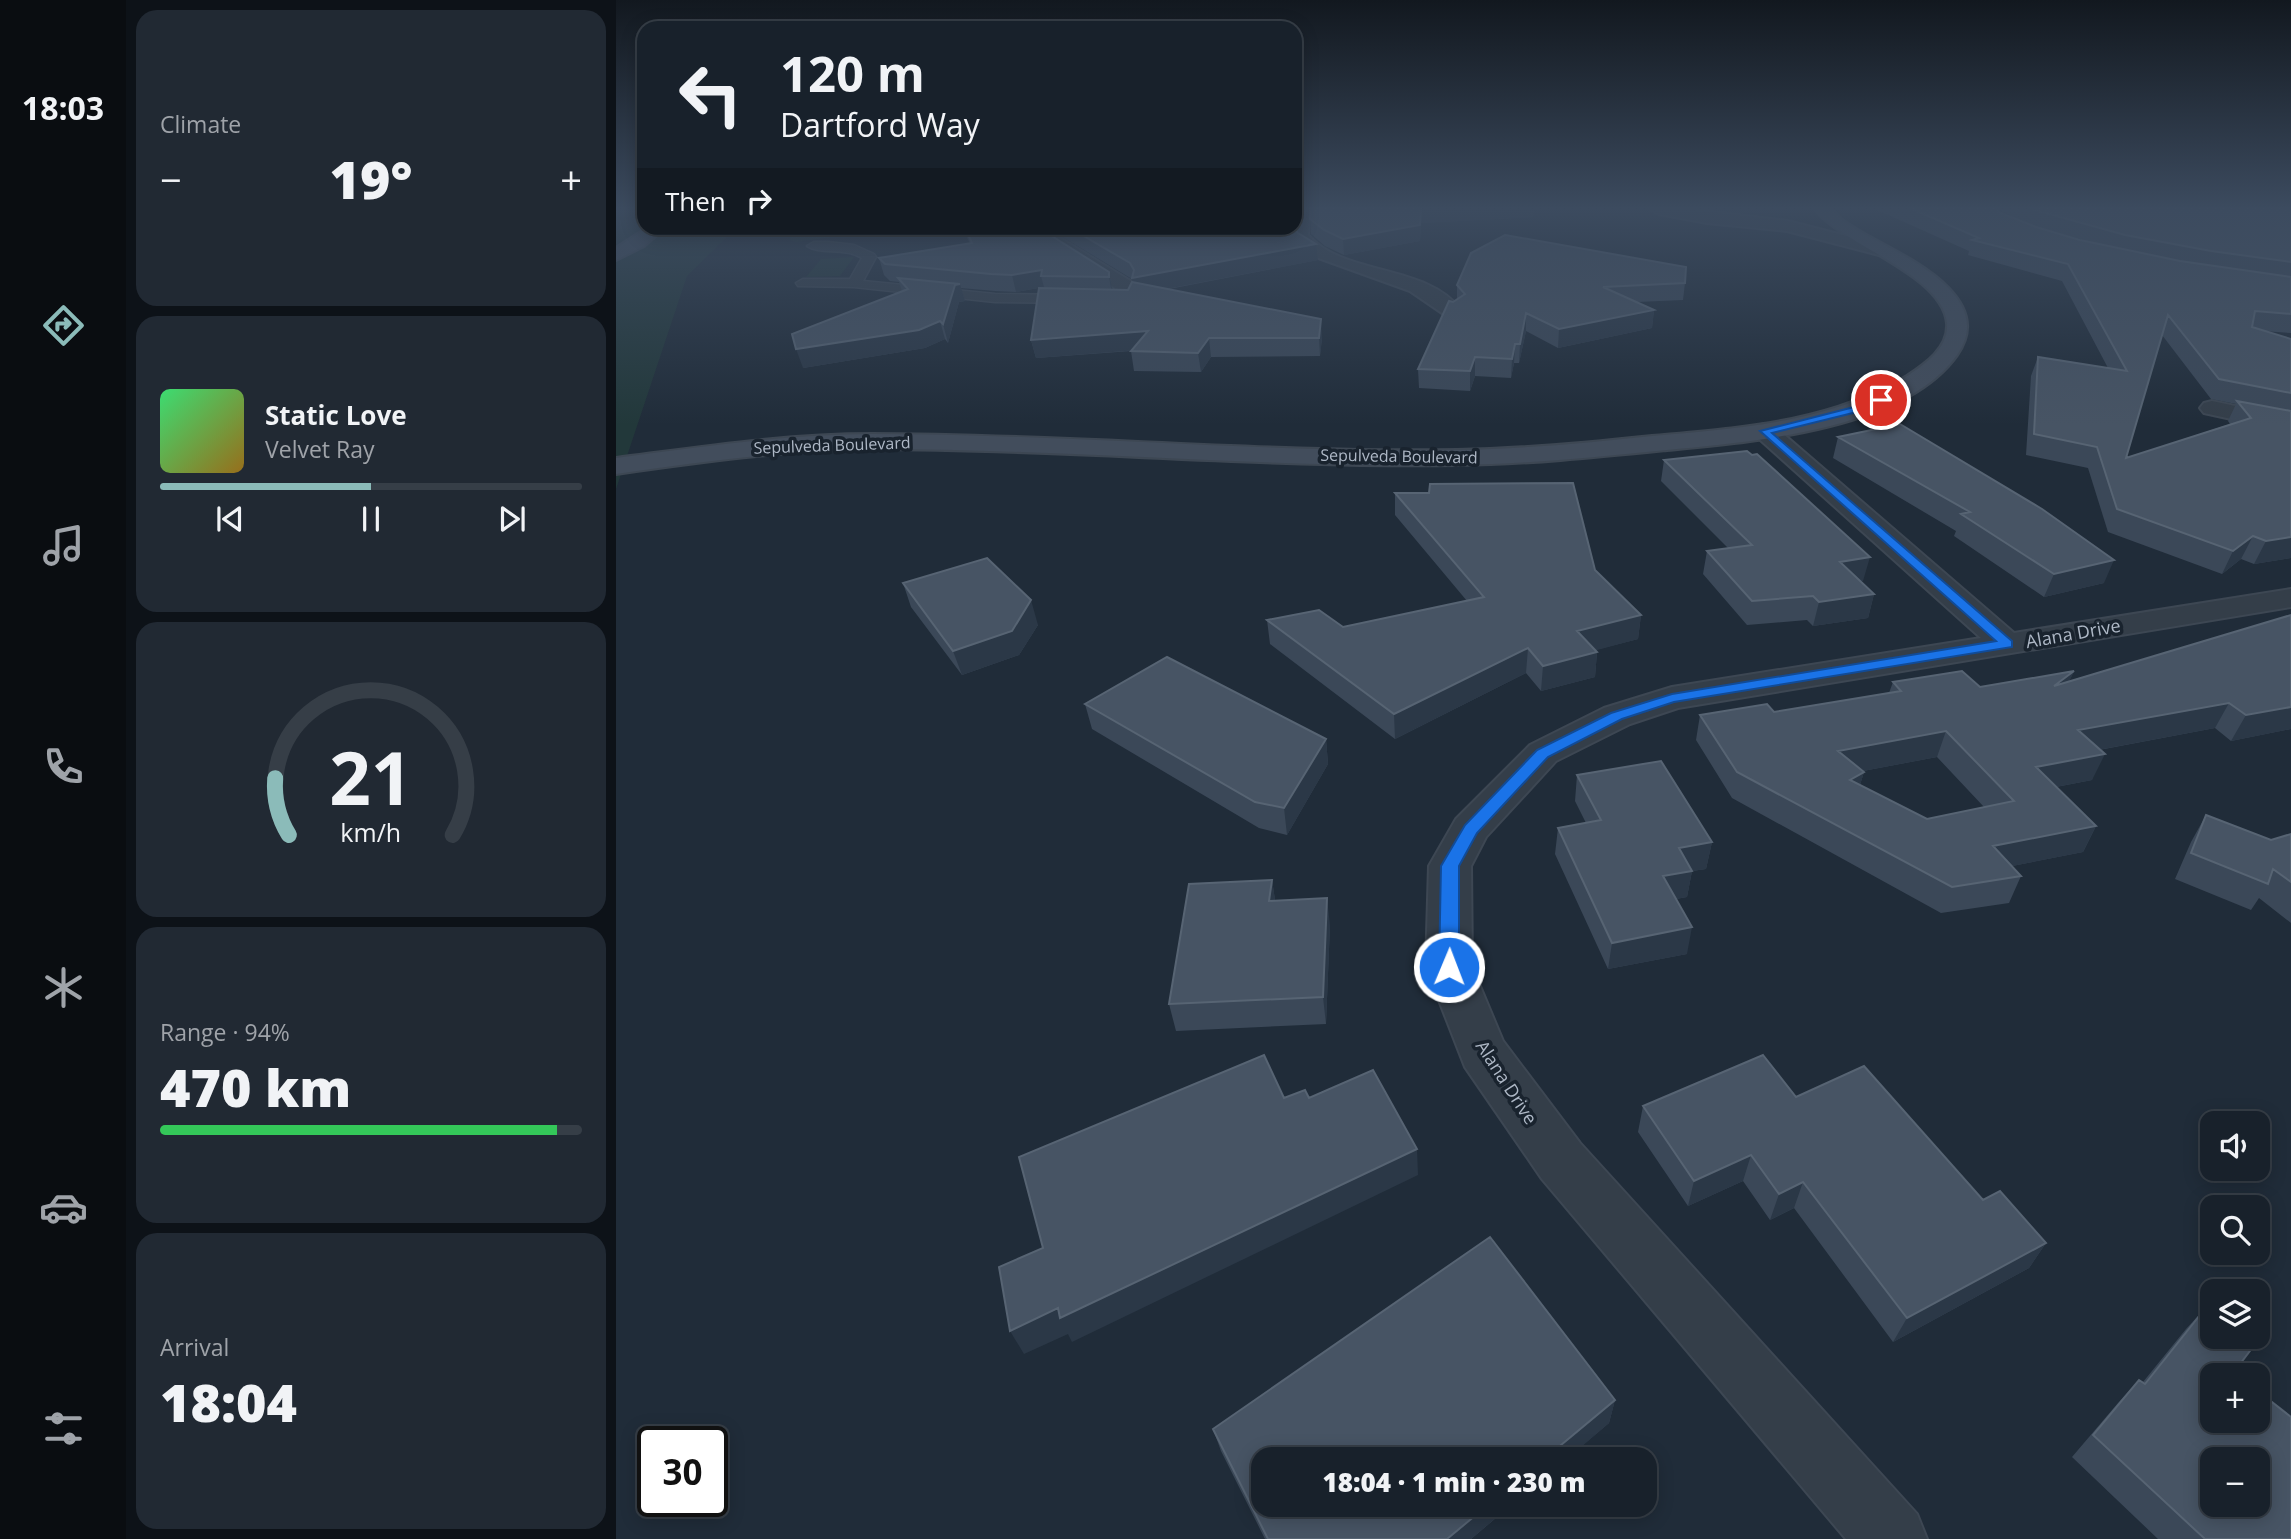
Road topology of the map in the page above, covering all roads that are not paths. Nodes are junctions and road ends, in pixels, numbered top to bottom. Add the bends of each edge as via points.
1 (1117, 281) edge
2 (1400, 281) edge
3 (1930, 281) edge
4 (803, 283) dead end
5 (855, 283) joint
6 (1090, 300) edge
7 (1119, 301) edge
8 (1452, 311) edge
9 (2212, 408) dead end
10 (2291, 425) edge
11 (1765, 431) junction
12 (616, 466) edge
13 (2291, 598) edge
14 (2007, 644) junction
15 (1892, 1539) edge

1 - 7 street via 1125,286
2 - 8 street via 1436,296
3 - 11 main road, Sepulveda Boulevard via 1948,298 1957,320 1954,344 1940,363 1900,392 1861,408
4 - 5 lane
5 - 6 lane via 995,298
9 - 10 street
11 - 12 main road, Sepulveda Boulevard via 1569,453 1446,457 831,442
11 - 14 street
13 - 14 street, Alana Drive
14 - 15 street, Alana Drive via 1672,698 1616,716 1543,754 1471,829 1450,866 1449,967 1483,1052 1561,1161

